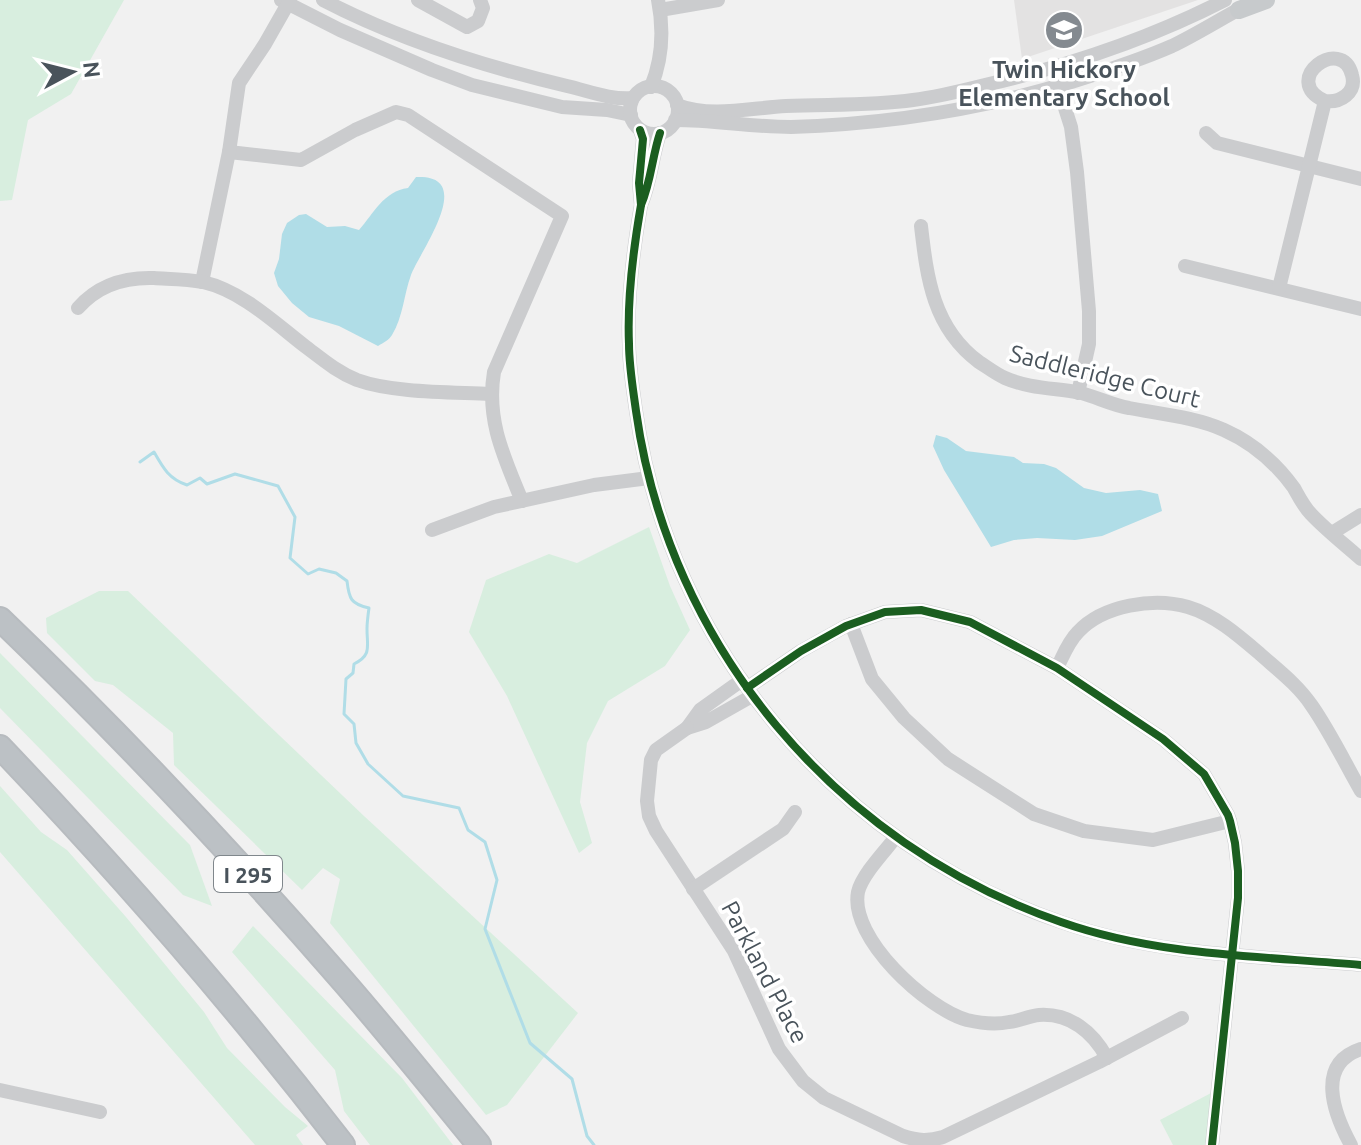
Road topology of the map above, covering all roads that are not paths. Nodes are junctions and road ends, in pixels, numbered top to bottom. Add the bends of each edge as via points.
1 (323, 0) edge
2 (418, 0) edge
3 (480, 0) edge
4 (718, 0) edge
5 (1258, 0) edge
6 (1266, 0) edge
7 (286, 1) edge
8 (659, 5) edge
9 (1232, 5) edge
10 (1058, 86) junction
11 (657, 88) junction
12 (633, 98) junction
13 (1325, 101) dead end
14 (676, 112) junction
15 (631, 115) junction
16 (640, 130) junction
17 (660, 133) junction
18 (1206, 133) dead end
19 (229, 152) junction
20 (1308, 165) junction
21 (1361, 179) edge
22 (641, 205) junction
23 (921, 226) dead end
24 (1185, 266) dead end
25 (202, 282) junction
26 (1279, 288) junction
27 (78, 308) dead end
28 (1361, 309) edge
29 (1078, 393) junction
30 (490, 394) junction
31 (649, 478) junction
32 (522, 501) junction
33 (1361, 515) edge
34 (432, 530) dead end
35 (1332, 533) junction
36 (1361, 559) edge
37 (0, 619) edge
38 (851, 624) junction
39 (1057, 668) junction
40 (747, 688) junction
41 (0, 747) edge
42 (1361, 791) edge
43 (795, 812) dead end
44 (1230, 821) junction
45 (896, 837) junction
46 (693, 889) junction
47 (1231, 956) junction
48 (1361, 965) edge
49 (1182, 1018) dead end
50 (1361, 1049) edge
51 (1107, 1058) junction
52 (0, 1090) edge
53 (100, 1112) dead end
54 (343, 1145) edge
55 (479, 1145) edge
56 (1212, 1145) edge
57 (1351, 1145) edge

1 - 12 street via 478,63 586,92
2 - 3 street via 467,27 478,21
4 - 8 street
5 - 9 street
6 - 9 main road
7 - 15 street via 380,48 472,85 562,107
7 - 19 street via 239,83
8 - 11 street via 662,72
9 - 10 street via 1160,51
9 - 14 street via 1089,57 931,98
10 - 14 street via 962,110 870,122 763,127 698,120
10 - 29 street via 1071,127 1089,311 1089,344
11 - 12 street via 643,89
11 - 14 street via 670,93
12 - 15 street
13 - 20 street
14 - 17 street
15 - 16 street
16 - 17 street
16 - 22 street
17 - 22 street
18 - 20 street via 1217,143
19 - 25 street
19 - 30 street via 301,160 396,112 562,216 494,372
20 - 21 street
20 - 26 street
22 - 31 street via 629,344
23 - 29 street, Saddleridge Court via 933,297 971,356 1003,377
24 - 26 street
25 - 27 street via 131,279 100,289
25 - 30 street via 259,310 334,369 357,380 385,387
26 - 28 street
29 - 35 street, Saddleridge Court via 1207,424 1249,443
30 - 32 street via 495,428
31 - 32 street
31 - 40 street via 670,546
32 - 34 street
33 - 35 street
35 - 36 street, Saddleridge Court
37 - 55 highway, I 295 via 228,852
38 - 39 street, Parkland Place via 885,612 946,615 970,622
38 - 40 street, Parkland Place
38 - 44 street via 872,679 904,718 948,759 1034,814 1084,831 1153,840
39 - 42 street via 1081,629 1118,608 1165,603 1189,607 1241,638 1288,677 1311,705
39 - 44 street, Parkland Place via 1163,739 1204,774
40 - 45 street via 820,775
40 - 46 street, Parkland Place via 706,722 687,728 656,750 651,760 649,816
41 - 54 highway via 180,944
43 - 46 street via 783,829
44 - 47 street, Parkland Place via 1238,871
45 - 47 street via 977,887 1063,923 1166,948
45 - 51 street via 862,881 858,904 876,947 903,978 941,1009 968,1020 995,1023 1046,1015 1073,1023 1096,1039
46 - 51 street, Parkland Place via 734,951 779,1049 803,1081 824,1098 903,1136 924,1141 943,1137
47 - 48 street
47 - 56 street, Parkland Place
49 - 51 street, Parkland Place
50 - 57 street via 1342,1059 1334,1071 1336,1111
52 - 53 street

